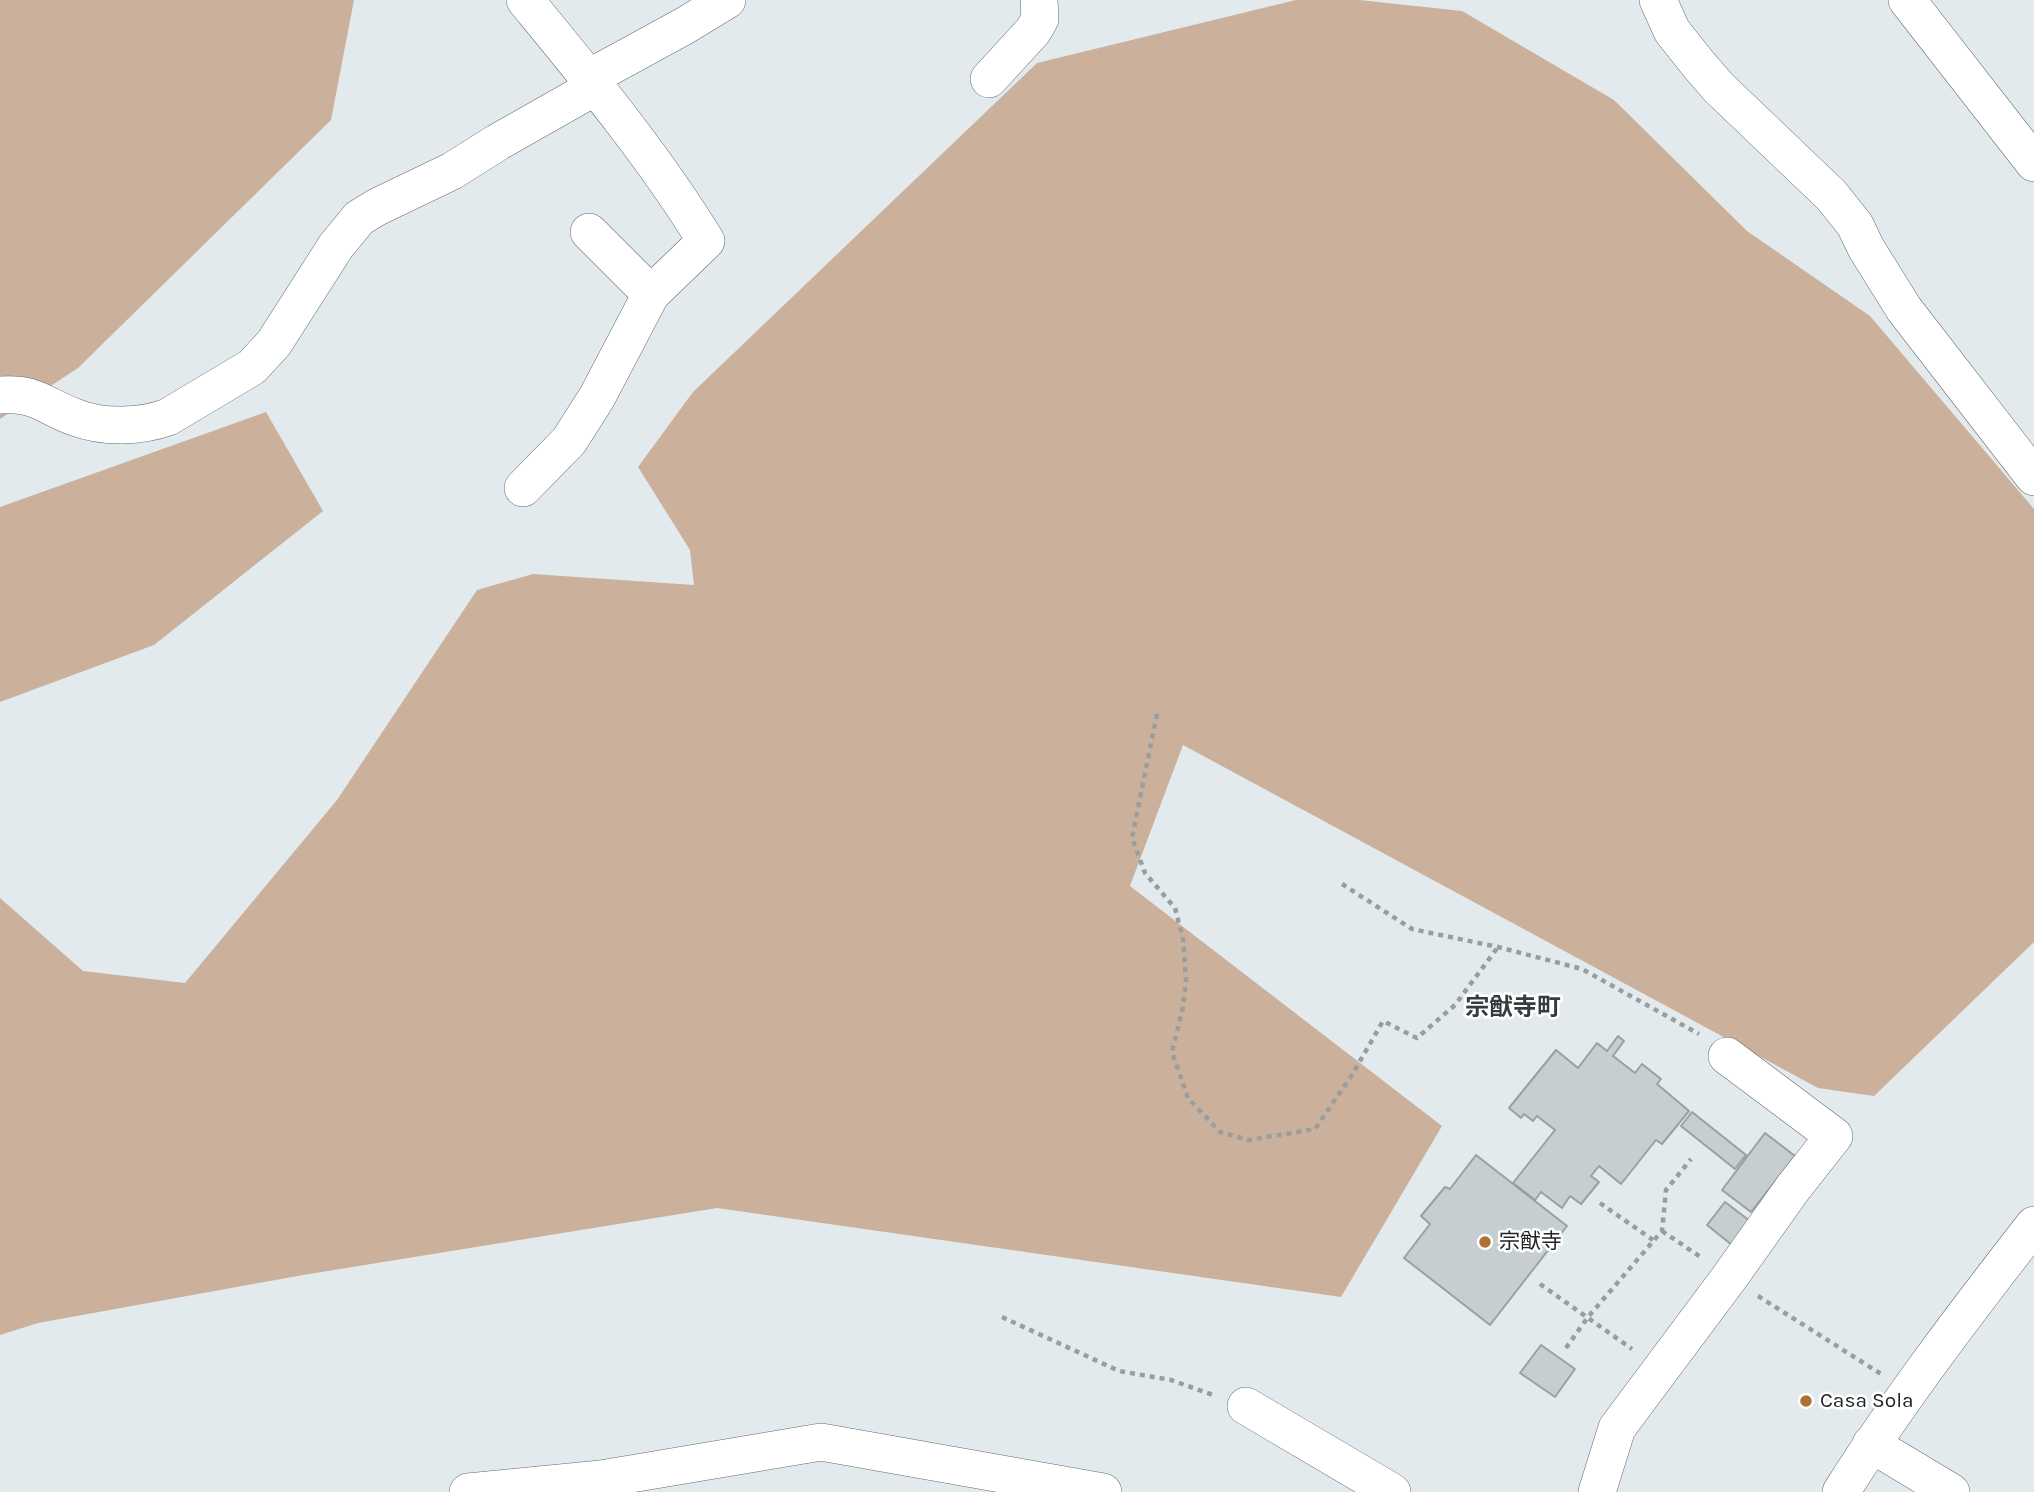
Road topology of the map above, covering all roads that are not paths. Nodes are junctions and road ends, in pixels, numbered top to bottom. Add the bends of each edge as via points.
1 (525, 0) edge
2 (1039, 0) edge
3 (1658, 0) edge
4 (1907, 0) edge
5 (710, 4) edge
6 (989, 79) dead end
7 (592, 82) junction
8 (2034, 163) edge
9 (589, 232) dead end
10 (651, 294) junction
11 (0, 396) edge
12 (2034, 477) edge
13 (523, 488) dead end
14 (1715, 1047) road end
15 (2034, 1226) edge
16 (1247, 1406) road end
17 (1871, 1444) junction
18 (1602, 1478) edge
19 (468, 1492) edge
20 (1103, 1492) edge
21 (1392, 1492) edge
22 (1841, 1492) edge
23 (1951, 1492) edge

1 - 7 street
2 - 6 street via 1040,19 1033,31
3 - 12 street via 1672,31 1719,88 1831,195 1855,225 1905,309
4 - 8 street
5 - 7 street via 686,25
7 - 10 street via 681,200 706,242
7 - 11 street via 452,171 359,218 261,359 167,417 138,424 94,422 31,396
9 - 10 street
10 - 13 street via 569,441
14 - 18 street via 1834,1136 1617,1428
15 - 17 street
16 - 21 street
17 - 22 street
17 - 23 street
19 - 20 street via 601,1479 821,1442

